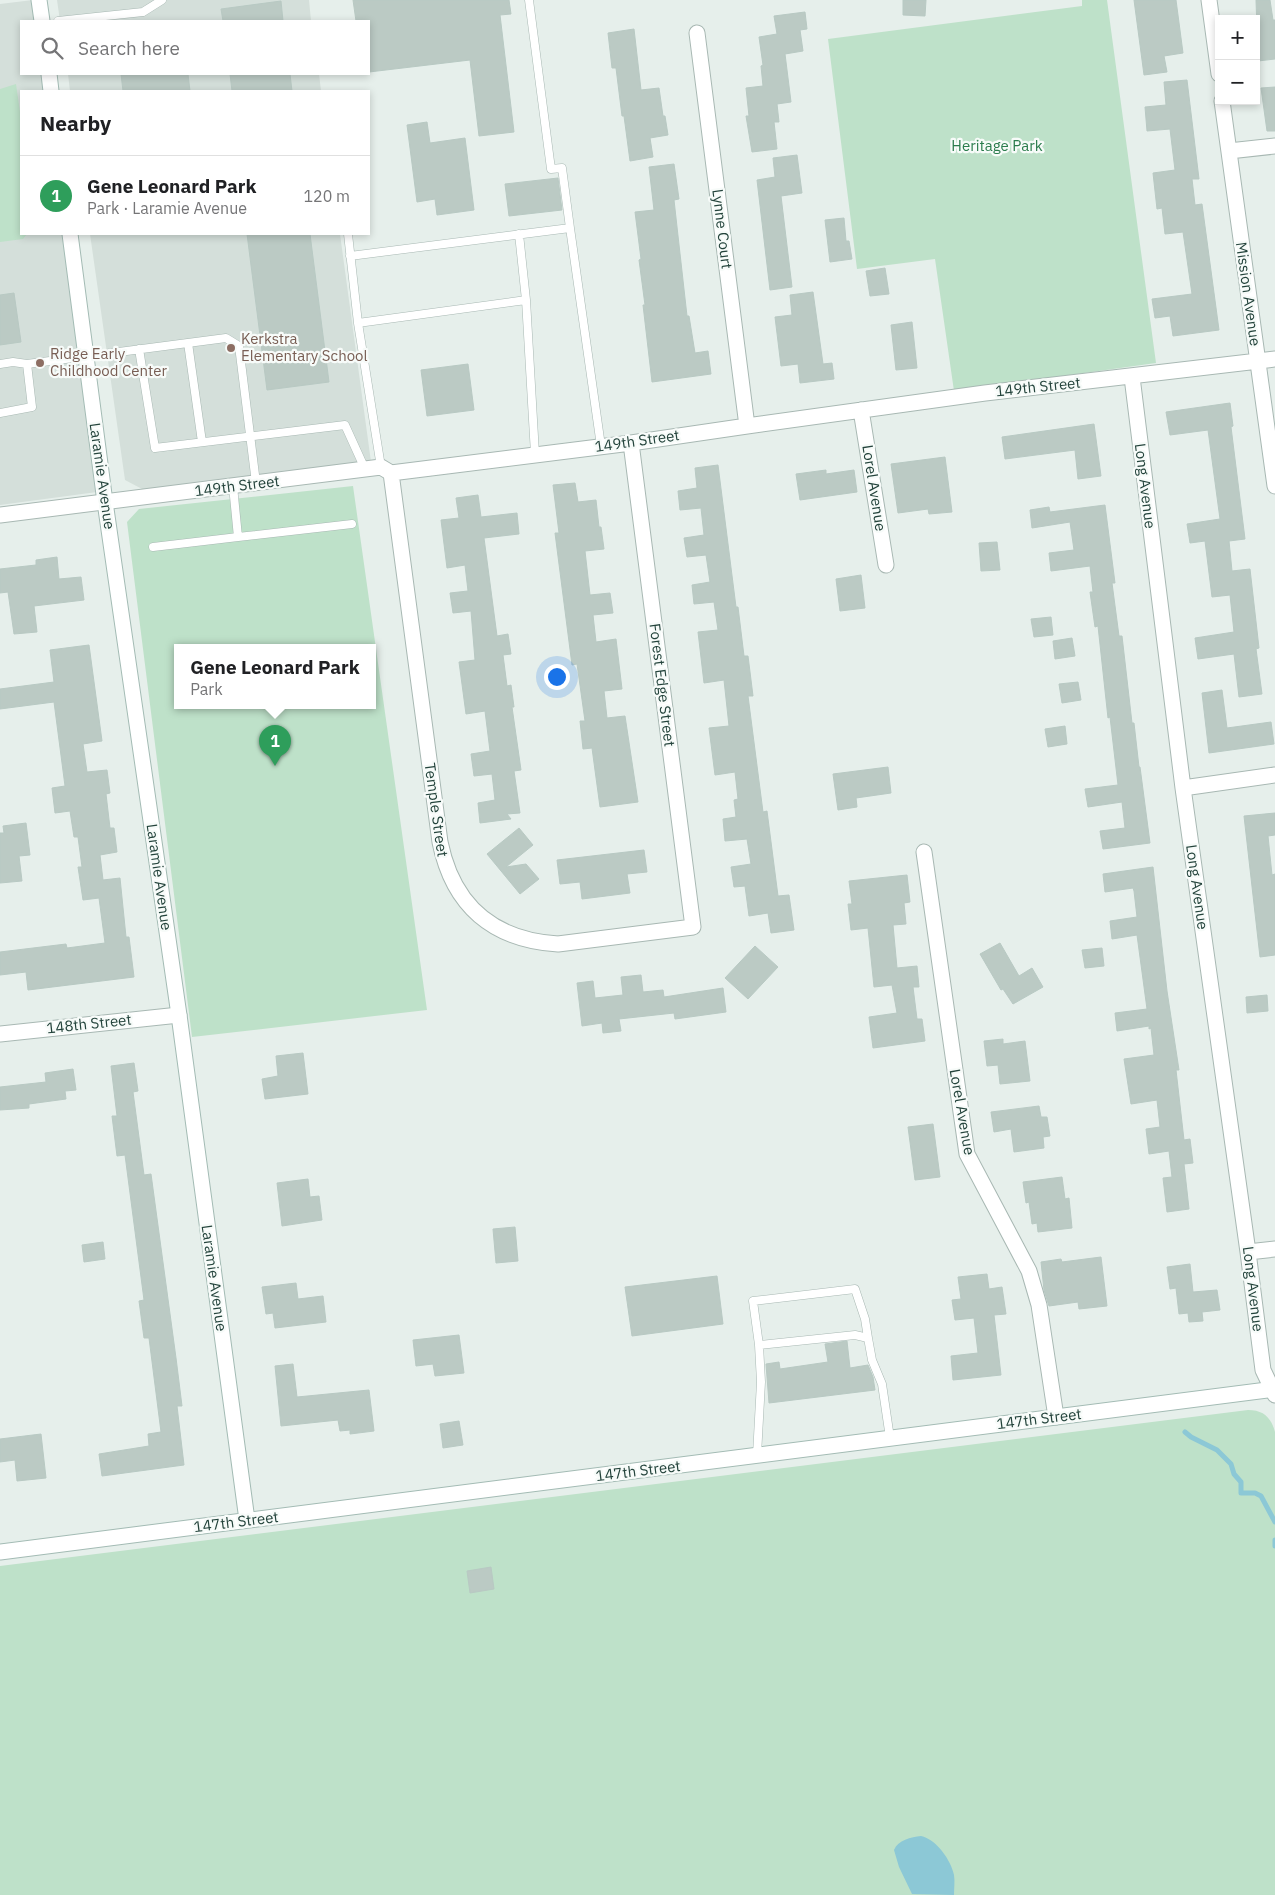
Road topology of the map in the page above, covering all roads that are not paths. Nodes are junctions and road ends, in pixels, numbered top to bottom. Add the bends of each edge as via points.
1 (39, 0) edge
2 (162, 0) edge
3 (529, 0) edge
4 (1209, 0) edge
5 (42, 20) edge
6 (67, 20) edge
7 (698, 33) dead end
8 (1217, 60) edge
9 (49, 75) edge
10 (51, 90) edge
11 (1223, 105) edge
12 (1275, 146) edge
13 (1229, 151) junction
14 (570, 228) junction
15 (519, 234) junction
16 (70, 235) edge
17 (348, 235) edge
18 (350, 256) junction
19 (526, 300) junction
20 (358, 323) junction
21 (188, 343) junction
22 (139, 349) junction
23 (86, 355) junction
24 (1275, 359) edge
25 (1257, 361) junction
26 (0, 364) edge
27 (27, 364) junction
28 (1132, 377) junction
29 (861, 410) junction
30 (0, 412) edge
31 (747, 426) junction
32 (251, 436) junction
33 (202, 442) junction
34 (631, 443) junction
35 (601, 446) junction
36 (534, 454) junction
37 (365, 469) junction
38 (386, 470) junction
39 (256, 483) junction
40 (232, 486) junction
41 (1275, 486) edge
42 (105, 502) junction
43 (0, 515) edge
44 (352, 524) dead end
45 (238, 537) junction
46 (153, 547) dead end
47 (886, 565) dead end
48 (1275, 775) edge
49 (1183, 788) junction
50 (924, 852) dead end
51 (693, 927) joint
52 (179, 1015) junction
53 (0, 1034) edge
54 (1275, 1249) edge
55 (1248, 1252) junction
56 (868, 1338) junction
57 (759, 1345) junction
58 (1274, 1391) edge
59 (1056, 1417) junction
60 (890, 1438) junction
61 (757, 1455) junction
62 (247, 1520) junction
63 (0, 1552) edge

1 - 5 street
2 - 6 lane via 143,12
3 - 14 lane via 551,169 562,168
4 - 8 street
7 - 31 street, Lynne Court
9 - 10 street
11 - 13 street, Mission Avenue
12 - 13 street
13 - 25 street, Mission Avenue
14 - 15 lane
14 - 35 lane
15 - 18 lane
15 - 19 lane
16 - 23 street, Laramie Avenue
17 - 18 lane
18 - 20 lane
19 - 20 lane
19 - 36 lane
20 - 38 lane
21 - 22 lane
21 - 32 lane via 226,338 239,346
21 - 33 lane
22 - 23 lane
22 - 33 lane via 155,448
23 - 27 lane
23 - 42 street, Laramie Avenue
24 - 25 street, 149th Street
25 - 28 street, 149th Street
25 - 41 street, Mission Avenue
26 - 27 lane
27 - 30 lane via 32,407
28 - 29 street, 149th Street
28 - 49 street, Long Avenue
29 - 31 street, 149th Street
29 - 47 street, Lorel Avenue
31 - 34 street, 149th Street
32 - 33 lane
32 - 37 lane via 344,425
32 - 39 lane
34 - 35 street, 149th Street
34 - 51 street, Forest Edge Street
35 - 36 street, 149th Street
36 - 38 street, 149th Street
37 - 38 street, 149th Street
37 - 39 street, 149th Street
38 - 51 street, Temple Street via 440,842 450,879 477,914 519,938 541,943 558,944
39 - 40 street, 149th Street
40 - 42 street, 149th Street
40 - 45 lane
42 - 43 street, 149th Street
42 - 52 street, Laramie Avenue
44 - 45 lane
45 - 46 lane
48 - 49 street
49 - 55 street, Long Avenue
50 - 59 street, Lorel Avenue via 966,1154 1029,1271 1039,1305
52 - 53 street, 148th Street
52 - 62 street, Laramie Avenue
54 - 55 street
55 - 58 street, Long Avenue via 1263,1370
56 - 57 lane via 856,1335
56 - 57 lane via 855,1289 753,1301
56 - 60 lane via 872,1360 882,1384
57 - 61 lane via 761,1382
58 - 59 street, 147th Street
59 - 60 street, 147th Street
60 - 61 street, 147th Street
61 - 62 street, 147th Street
62 - 63 street, 147th Street

